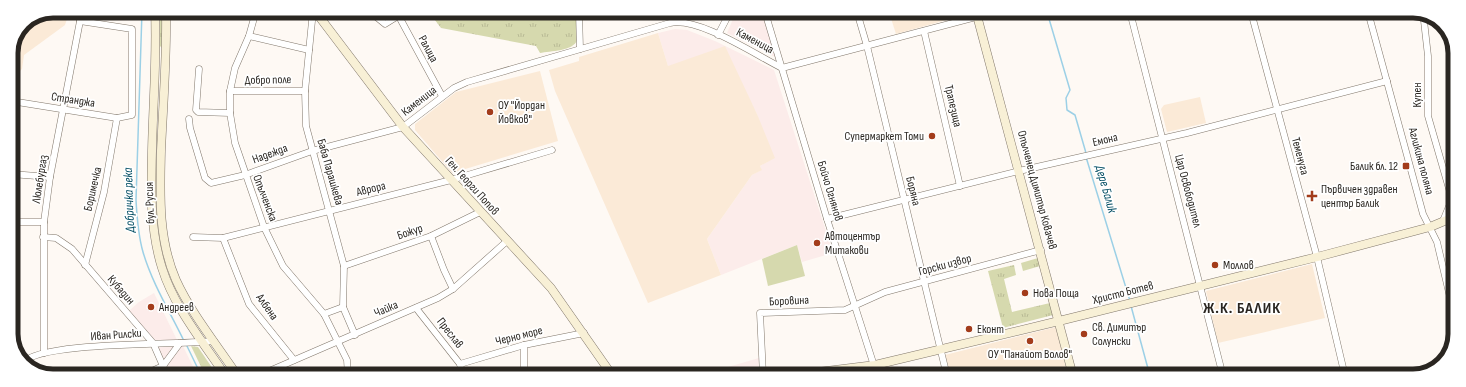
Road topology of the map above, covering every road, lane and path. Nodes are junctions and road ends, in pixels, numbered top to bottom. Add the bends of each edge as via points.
1 (82, 18) edge
2 (155, 18) edge
3 (166, 18) edge
4 (254, 18) edge
5 (313, 18) edge
6 (319, 18) edge
7 (378, 18) edge
8 (392, 18) edge
9 (399, 18) edge
10 (580, 18) edge
11 (727, 18) edge
12 (767, 18) edge
13 (858, 18) edge
14 (965, 18) edge
15 (978, 18) edge
16 (1132, 18) edge
17 (1252, 18) edge
18 (1370, 18) edge
19 (1424, 20) edge
20 (80, 21) junction
21 (924, 31) junction
22 (718, 35) junction
23 (249, 36) junction
24 (867, 46) junction
25 (580, 49) junction
26 (309, 50) junction
27 (782, 68) junction
28 (199, 69) dead end
29 (1387, 81) junction
30 (305, 90) junction
31 (230, 91) junction
32 (442, 96) junction
33 (18, 102) edge
34 (63, 110) junction
35 (1276, 110) junction
36 (230, 113) junction
37 (117, 118) junction
38 (189, 119) dead end
39 (403, 127) junction
40 (1162, 138) junction
41 (552, 150) dead end
42 (312, 151) junction
43 (1019, 171) junction
44 (18, 175) edge
45 (244, 175) junction
46 (50, 177) junction
47 (451, 180) junction
48 (1448, 185) edge
49 (960, 186) junction
50 (904, 200) junction
51 (1448, 209) edge
52 (329, 210) junction
53 (480, 212) junction
54 (827, 219) junction
55 (1448, 220) edge
56 (1443, 221) junction
57 (18, 222) edge
58 (44, 222) junction
59 (264, 227) junction
60 (1430, 227) junction
61 (431, 236) junction
62 (43, 237) junction
63 (193, 237) dead end
64 (223, 238) junction
65 (507, 241) junction
66 (1041, 250) junction
67 (1316, 257) junction
68 (85, 265) junction
69 (344, 266) junction
70 (924, 282) junction
71 (1201, 286) junction
72 (453, 289) junction
73 (1448, 289) edge
74 (855, 305) junction
75 (343, 307) junction
76 (416, 308) junction
77 (324, 314) junction
78 (1059, 321) junction
79 (584, 333) junction
80 (355, 335) junction
81 (214, 341) junction
82 (203, 342) junction
83 (337, 342) junction
84 (153, 343) junction
85 (184, 343) junction
86 (524, 345) junction
87 (940, 349) junction
88 (44, 353) junction
89 (28, 358) edge
90 (294, 360) junction
91 (460, 364) junction
92 (875, 365) junction
93 (163, 366) junction
94 (156, 369) edge
95 (164, 369) edge
96 (221, 369) edge
97 (233, 369) edge
98 (274, 369) edge
99 (348, 369) edge
100 (460, 369) edge
101 (524, 369) edge
102 (608, 369) edge
103 (763, 369) edge
104 (851, 369) edge
105 (876, 369) edge
106 (945, 369) edge
107 (1071, 369) edge
108 (1221, 369) edge
109 (1343, 369) edge

1 - 20 street, Люлебургаз
2 - 82 street, бул. Русия via 151,194 154,234 168,285
3 - 81 street, бул. Русия via 160,194 163,233 176,281
4 - 23 street, Опълченска
5 - 26 street, Баба Парашкева
6 - 39 street, Ген. Георги Попов
7 - 8 street via 385,24
9 - 32 street, Ралица
10 - 25 street
11 - 22 street
12 - 27 street, Бойчо Огнянов
13 - 24 street, Боряна
14 - 21 street, Каменица
15 - 43 street, Опълченец Димитър Ковачев
16 - 40 street, Цар Освободител
17 - 35 street, Теменуга
18 - 29 street, Агликина поляна
19 - 48 street, Купен via 1428,56 1428,116
20 - 34 street, Люлебургаз
20 - 37 street, Странджа via 132,29 132,116
21 - 24 street, Каменица
21 - 49 street, Трапезица
22 - 25 street, Каменица via 702,26 679,21
22 - 27 street, Каменица
23 - 26 street
23 - 31 street, Опълченска via 235,68
24 - 27 street, Каменица
24 - 50 street, Боряна
25 - 32 street, Каменица via 467,82
26 - 30 street, Баба Парашкева
27 - 54 street, Бойчо Огнянов
28 - 36 street via 196,110
29 - 35 street, Емона
29 - 60 street, Агликина поляна via 1424,214
30 - 31 street, Добро поле
30 - 42 street, Баба Парашкева via 306,126
31 - 36 street, Опълченска
32 - 39 street, Каменица
33 - 34 street, Странджа
34 - 37 street, Странджа
34 - 46 street, Люлебургаз
35 - 40 street, Емона
35 - 67 street, Теменуга
36 - 45 street, Опълченска via 234,143
37 - 68 street, Боримечка via 104,192
38 - 45 street, Надежда via 204,178 211,182
39 - 42 street, Надежда
39 - 47 street, Ген. Георги Попов
40 - 43 street, Емона
40 - 71 street, Цар Освободител
41 - 47 street, Аврора
42 - 45 street, Надежда
42 - 52 street, Баба Парашкева
43 - 49 street, Емона
43 - 66 street, Опълченец Димитър Ковачев
44 - 46 street
45 - 59 street, Опълченска
46 - 58 street, Люлебургаз
47 - 52 street, Аврора
47 - 53 street, Ген. Георги Попов
49 - 50 street, Емона
50 - 54 street, Емона
50 - 70 street, Боряна
51 - 56 street, Купен
52 - 59 street, Аврора
52 - 69 street, Баба Парашкева
53 - 61 street, Божур
53 - 65 street, Ген. Георги Попов
54 - 74 street, Бойчо Огнянов
55 - 56 street, Христо Ботев
56 - 60 street, Христо Ботев
57 - 58 street
58 - 62 street, Люлебургаз
59 - 64 street, Аврора
59 - 77 street, Опълченска via 283,266
60 - 67 street, Христо Ботев
60 - 73 street, Агликина поляна via 1437,242
61 - 69 street, Божур
61 - 72 street
62 - 68 street, Кубадин via 56,238 65,243
62 - 88 street, Люлебургаз
63 - 64 street, Аврора
64 - 90 street, Албена via 249,304
65 - 72 street, Чайка
65 - 79 street, Ген. Георги Попов via 551,288
66 - 70 street, Горски извор
66 - 78 street, Опълченец Димитър Ковачев
67 - 71 street, Христо Ботев
67 - 109 street, Теменуга
68 - 84 street, Кубадин
69 - 75 street, Баба Парашкева
70 - 74 street, Горски извор via 875,295
70 - 87 street, Боряна
71 - 78 street, Христо Ботев
71 - 108 street, Цар Освободител
72 - 76 street, Чайка
74 - 92 street, Бойчо Огнянов
74 - 103 street, Боровина via 845,310 760,313
75 - 77 street
75 - 80 street, Баба Парашкева
76 - 80 street, Чайка
76 - 91 street, Преслав
77 - 83 street, Опълченска
78 - 87 street, Христо Ботев
78 - 107 street, Опълченец Димитър Ковачев
79 - 86 street, Черно море
79 - 102 street, Ген. Георги Попов
80 - 83 street, Чайка
81 - 82 street, Иван Рилски
81 - 97 street, бул. Русия
82 - 85 street, Иван Рилски
82 - 96 street, бул. Русия
83 - 90 street, Чайка
83 - 99 street, Опълченска via 347,360
84 - 85 street, Иван Рилски
84 - 88 street, Иван Рилски via 103,345
84 - 93 street, Кубадин
85 - 93 street
86 - 91 street, Черно море
86 - 101 street
87 - 92 street, Христо Ботев
87 - 106 street, Боряна
88 - 89 street, Иван Рилски
90 - 98 street, Чайка
91 - 100 street, Преслав
92 - 104 street, Христо Ботев
92 - 105 street, Бойчо Огнянов
93 - 94 street
93 - 95 street, Кубадин

